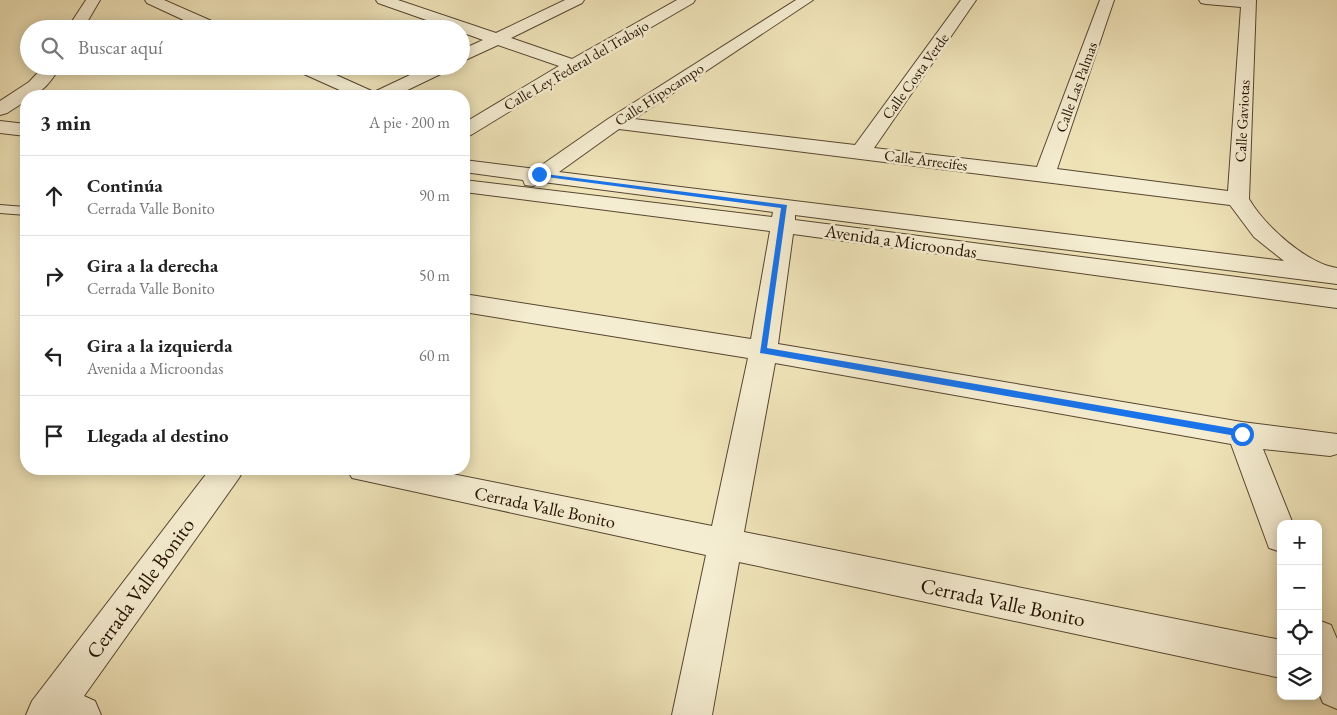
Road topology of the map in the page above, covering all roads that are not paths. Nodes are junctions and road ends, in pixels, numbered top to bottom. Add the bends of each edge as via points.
1 (93, 0) edge
2 (152, 0) edge
3 (384, 0) edge
4 (577, 0) edge
5 (688, 0) edge
6 (806, 0) edge
7 (969, 0) edge
8 (1107, 0) edge
9 (1206, 0) edge
10 (1248, 2) edge
11 (81, 20) edge
12 (197, 20) edge
13 (440, 20) edge
14 (470, 31) edge
15 (496, 40) junction
16 (470, 53) edge
17 (573, 65) junction
18 (46, 75) edge
19 (321, 75) edge
20 (424, 75) edge
21 (31, 90) edge
22 (355, 90) edge
23 (393, 90) edge
24 (20, 97) edge
25 (1, 107) edge
26 (20, 109) edge
27 (615, 123) junction
28 (0, 127) edge
29 (470, 127) edge
30 (20, 129) edge
31 (860, 153) junction
32 (470, 167) edge
33 (539, 174) junction
34 (1045, 174) junction
35 (470, 187) edge
36 (516, 193) junction
37 (1238, 199) junction
38 (0, 209) edge
39 (20, 211) edge
40 (783, 216) junction
41 (1328, 274) edge
42 (1337, 290) edge
43 (1337, 299) edge
44 (470, 304) edge
45 (762, 351) junction
46 (1242, 434) junction
47 (1330, 444) dead end
48 (224, 475) edge
49 (392, 475) edge
50 (1277, 526) edge
51 (726, 545) junction
52 (1277, 658) edge
53 (60, 712) edge
54 (692, 715) edge

1 - 11 street
2 - 12 street
3 - 13 street
4 - 15 street
5 - 17 street, Calle Ley Federal del Trabajo
6 - 27 street, Calle Hipocampo
7 - 31 street, Calle Costa Verde
8 - 34 street, Calle Las Palmas
9 - 10 street
10 - 37 street, Calle Gaviotas
14 - 15 street
15 - 16 street
15 - 17 street
17 - 29 street, Calle Ley Federal del Trabajo
18 - 21 street
19 - 22 street
20 - 23 street
24 - 25 street
25 - 26 street
27 - 31 street, Calle Arrecifes
27 - 33 street, Calle Hipocampo
28 - 30 street
31 - 34 street, Calle Arrecifes
32 - 33 street, Avenida a Microondas
33 - 36 street, Calle Hipocampo
33 - 40 street, Avenida a Microondas
34 - 37 street, Calle Arrecifes
35 - 36 street, Avenida a Microondas
36 - 40 street, Avenida a Microondas
37 - 41 street via 1247,218 1262,234
38 - 39 lane
40 - 41 street, Avenida a Microondas
40 - 43 street, Avenida a Microondas
40 - 45 street
41 - 42 street
44 - 45 street
45 - 46 street
45 - 51 street
46 - 47 street
46 - 50 street
48 - 53 street, Cerrada Valle Bonito
49 - 51 street, Cerrada Valle Bonito
51 - 52 street, Cerrada Valle Bonito
51 - 54 street

